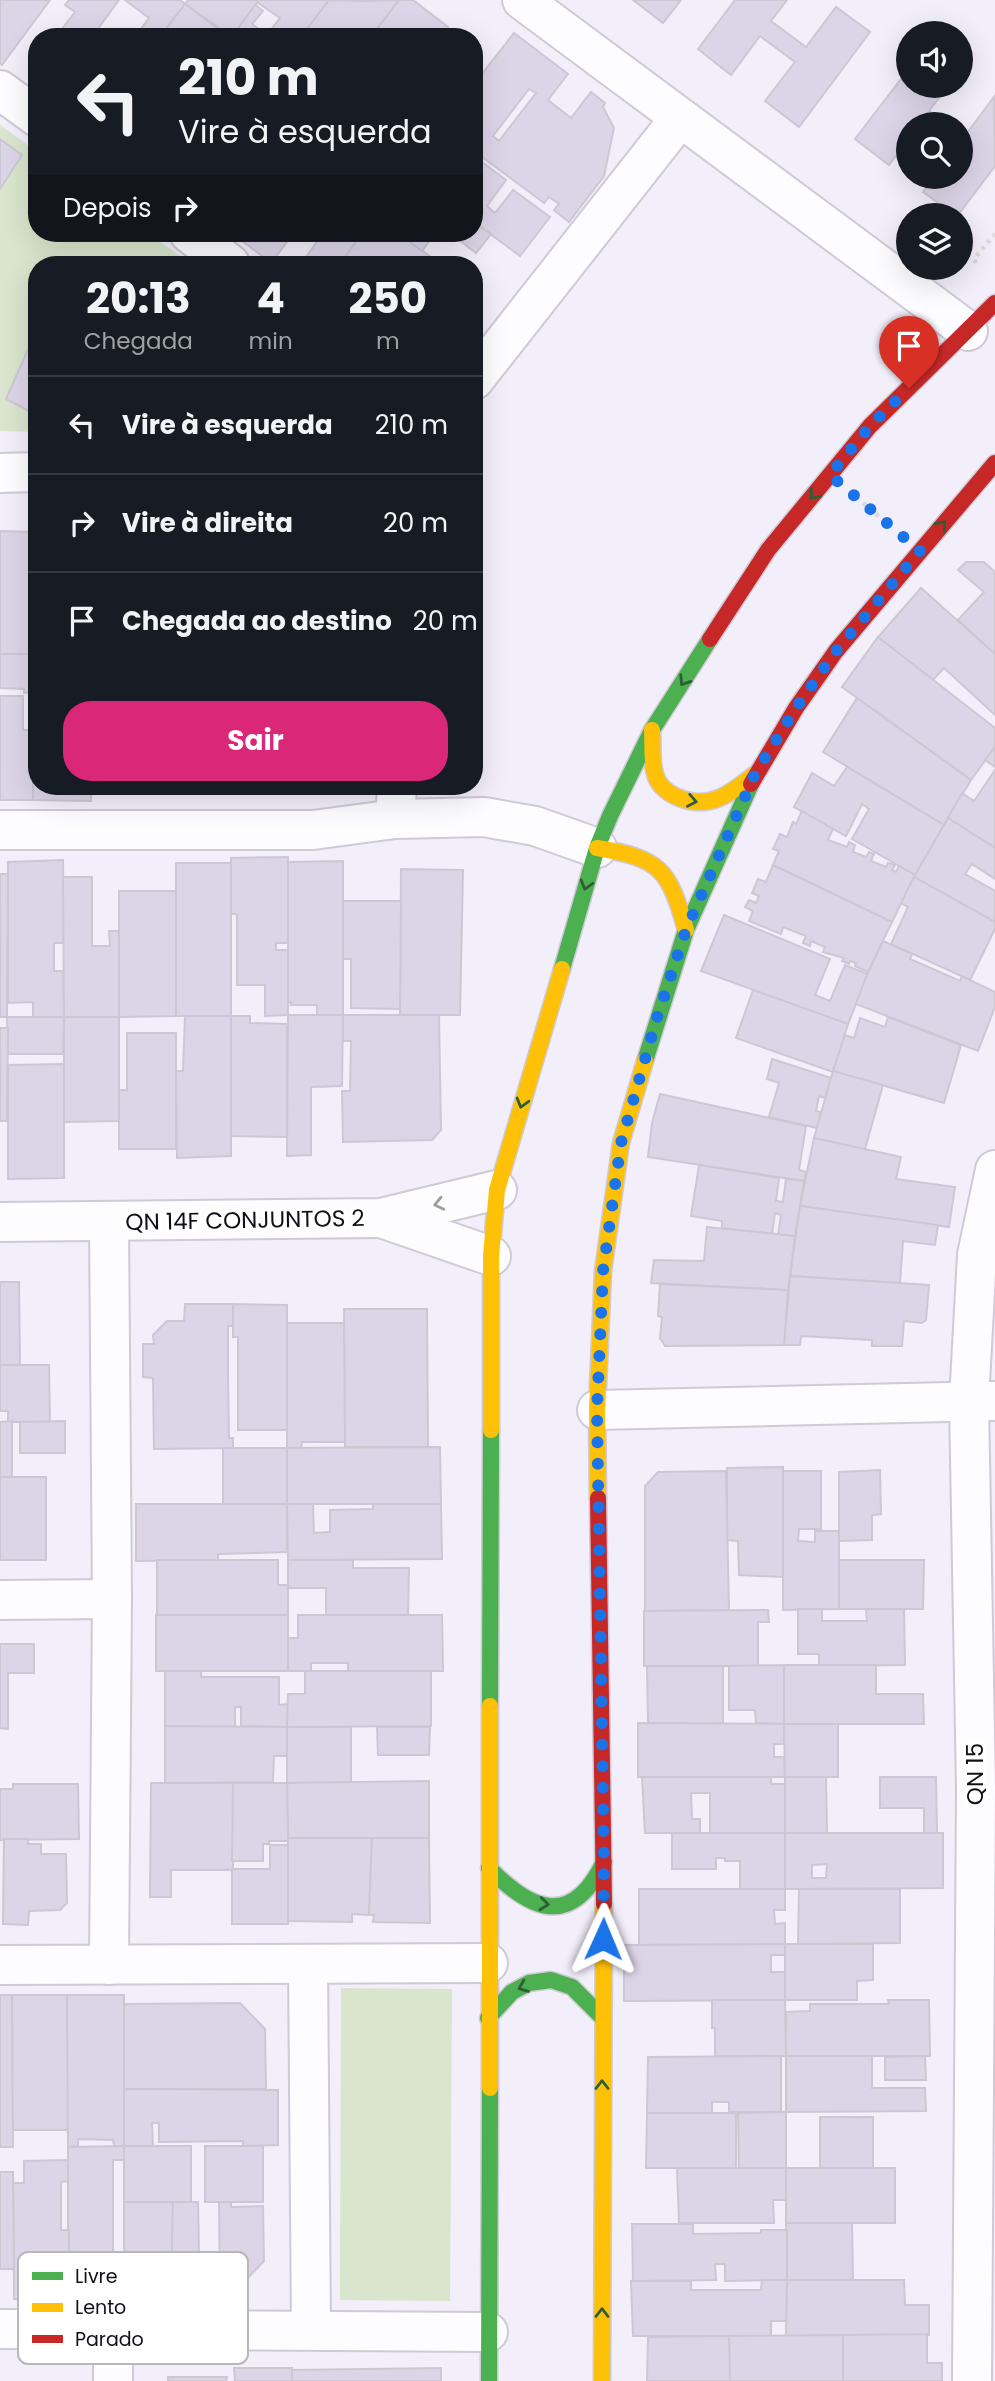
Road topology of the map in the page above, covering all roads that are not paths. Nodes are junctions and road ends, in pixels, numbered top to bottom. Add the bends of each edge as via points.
1 (522, 0) edge
2 (0, 90) edge
3 (28, 110) edge
4 (680, 118) junction
5 (201, 242) edge
6 (219, 256) edge
7 (995, 303) edge
8 (968, 331) junction
9 (483, 369) edge
10 (28, 472) edge
11 (0, 473) edge
12 (991, 477) edge
13 (652, 730) junction
14 (755, 774) junction
15 (396, 802) edge
16 (0, 830) edge
17 (597, 848) junction
18 (686, 930) junction
19 (995, 1170) edge
20 (497, 1190) junction
21 (381, 1218) junction
22 (0, 1222) edge
23 (109, 1222) junction
24 (491, 1256) junction
25 (982, 1401) edge
26 (597, 1410) junction
27 (112, 1599) junction
28 (0, 1600) edge
29 (985, 1789) edge
30 (604, 1862) junction
31 (489, 1868) junction
32 (488, 1963) junction
33 (308, 1964) junction
34 (0, 1965) edge
35 (109, 1965) junction
36 (602, 2017) junction
37 (488, 2018) junction
38 (984, 2155) edge
39 (0, 2329) edge
40 (18, 2329) edge
41 (248, 2329) edge
42 (311, 2329) junction
43 (488, 2332) junction
44 (489, 2381) edge
45 (602, 2381) edge
46 (972, 2381) edge

1 - 4 street
2 - 3 street
4 - 8 street
4 - 9 street
5 - 6 street
7 - 8 main road
8 -> 13 main road via 870,426 768,550
10 - 11 street
14 -> 12 main road via 836,651 920,551
13 -> 14 main road via 655,774 665,792 687,802 710,804
13 - 17 main road
14 - 18 main road
15 - 16 street via 313,830
15 - 17 street via 534,826
17 - 18 main road via 635,856 665,873
17 -> 20 main road
18 - 26 main road via 621,1143 603,1271
19 - 25 street, QN 15 via 977,1255
20 -> 21 street, QN 14F CONJUNTOS 2
20 - 24 main road
21 - 23 street, QN 14F CONJUNTOS 2
21 - 24 street, QN 14F CONJUNTOS 2
22 - 23 street, QN 14F CONJUNTOS 2
23 - 27 street
24 - 31 main road
25 - 26 street
25 - 29 street, QN 15
26 - 30 main road
27 - 28 street
27 - 35 street
29 - 38 street, QN 15
31 -> 30 main road via 531,1902 554,1905 575,1902 590,1888
30 - 36 main road
31 - 32 main road
32 - 33 street
32 - 37 main road
33 - 35 street
33 - 42 street
34 - 35 street
36 -> 37 main road via 572,1987 551,1980 528,1983 512,1992
45 -> 36 main road
37 - 43 main road
38 - 46 street, QN 15
39 - 40 street
41 - 42 street
42 - 43 street
43 - 44 main road

